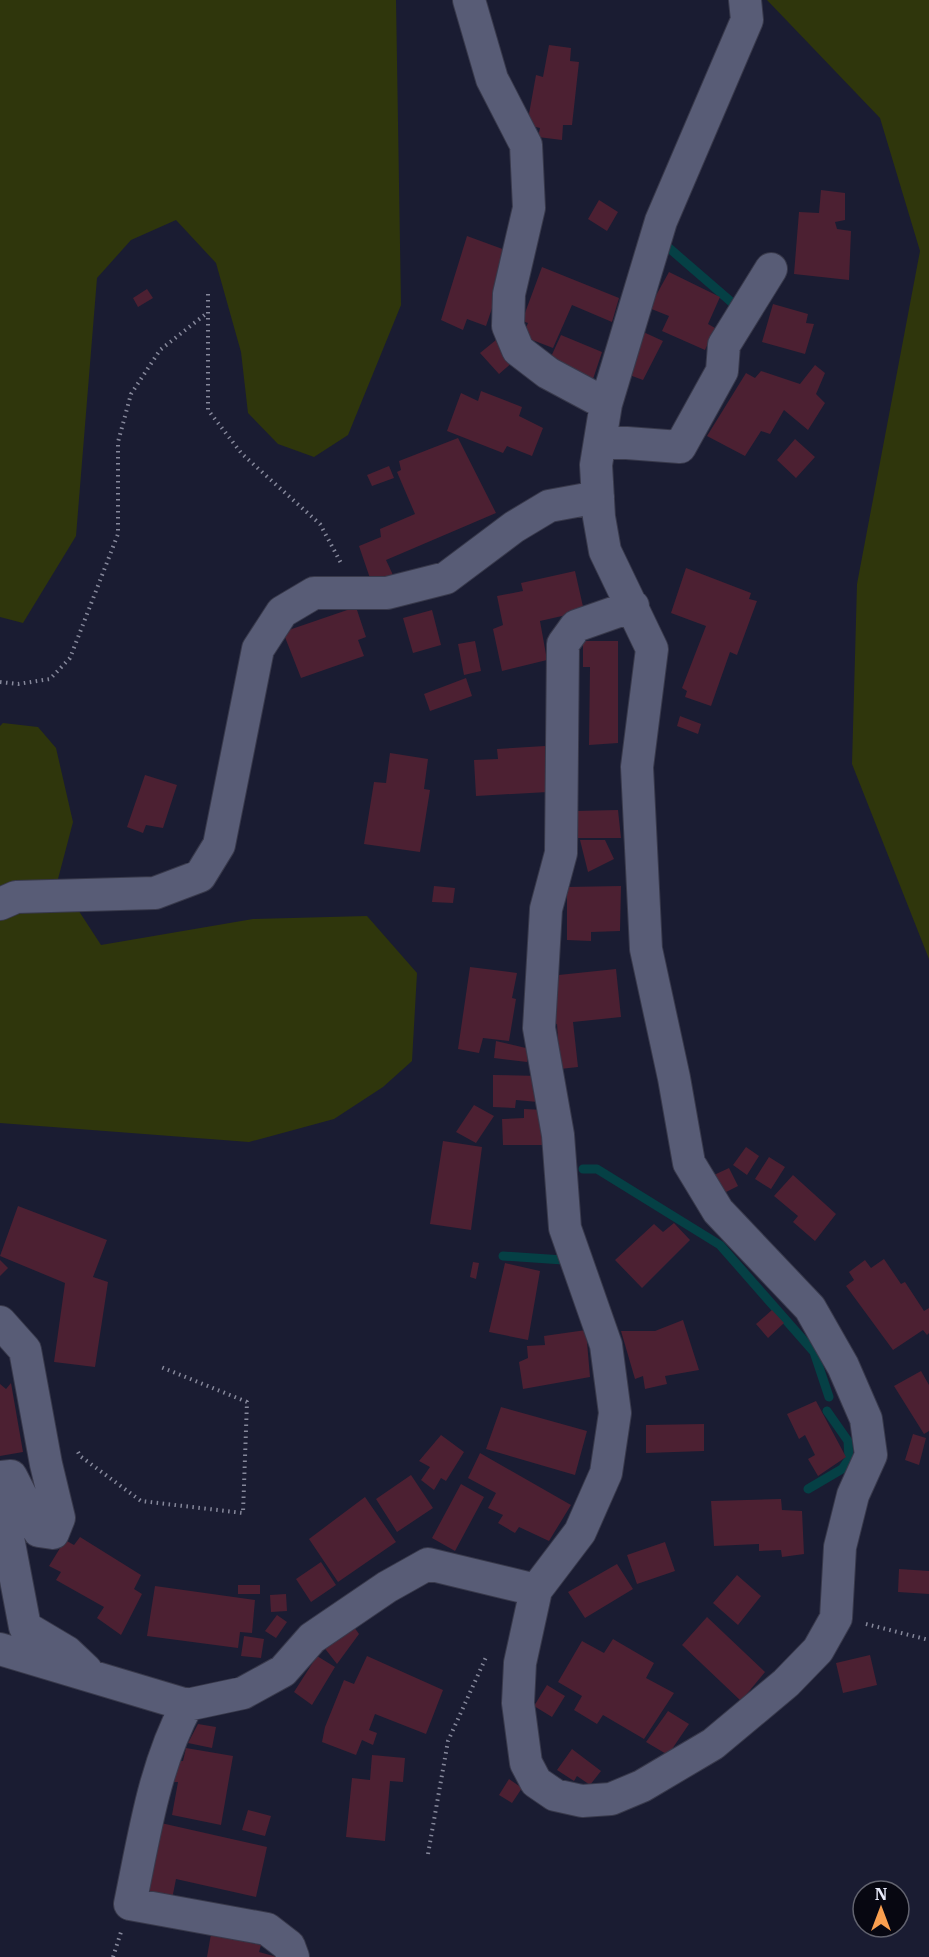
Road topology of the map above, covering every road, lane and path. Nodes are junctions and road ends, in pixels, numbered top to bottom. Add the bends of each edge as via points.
1 (469, 0) edge
2 (745, 0) edge
3 (771, 269) dead end
4 (208, 294) dead end
5 (207, 313) junction
6 (606, 404) junction
7 (600, 441) junction
8 (598, 497) junction
9 (351, 593) junction
10 (633, 606) junction
11 (0, 682) edge
12 (0, 904) edge
13 (0, 1322) edge
14 (161, 1367) dead end
15 (76, 1447) dead end
16 (0, 1477) edge
17 (0, 1496) edge
18 (537, 1590) junction
19 (836, 1618) junction
20 (929, 1640) edge
21 (0, 1649) edge
22 (488, 1654) dead end
23 (97, 1680) junction
24 (187, 1705) junction
25 (428, 1854) dead end
26 (294, 1957) edge

1 - 6 street via 492,79 526,145 529,208 509,294 508,326 518,350 548,373
2 - 6 street via 747,20 661,221
3 - 7 street via 724,345 722,371 680,447
4 - 5 path
5 - 9 path via 208,410 242,454 320,524 346,573
5 - 11 path via 160,350 131,394 118,442 118,534 70,658 50,679 18,684
6 - 7 street
7 - 8 street via 596,465
8 - 9 street via 549,506 446,578 387,593
8 - 10 street via 605,551
9 - 12 street via 314,592 282,612 258,649 219,845 200,876 155,893 16,897
10 - 18 street via 576,626 563,644 561,853 546,909 539,1028 558,1135 565,1228 606,1345 615,1413 606,1473 580,1532
10 - 19 street via 652,649 636,767 646,949 689,1163 718,1211 810,1308 843,1366 866,1419 871,1455 853,1495 840,1547
13 - 16 street via 25,1350 59,1518 53,1533 39,1531 11,1476
14 - 15 path via 247,1402 243,1513 141,1501 80,1456
17 - 23 street via 25,1627 67,1652
18 - 19 street via 520,1663 518,1703 526,1763 536,1782 545,1789 582,1801 611,1799 642,1786 713,1744 786,1683 818,1650
18 - 24 street via 428,1564 312,1638 283,1671 243,1693
19 - 20 path
21 - 23 street
22 - 25 path via 448,1740
23 - 24 street
24 - 26 street via 170,1736 130,1904 267,1929 290,1946

